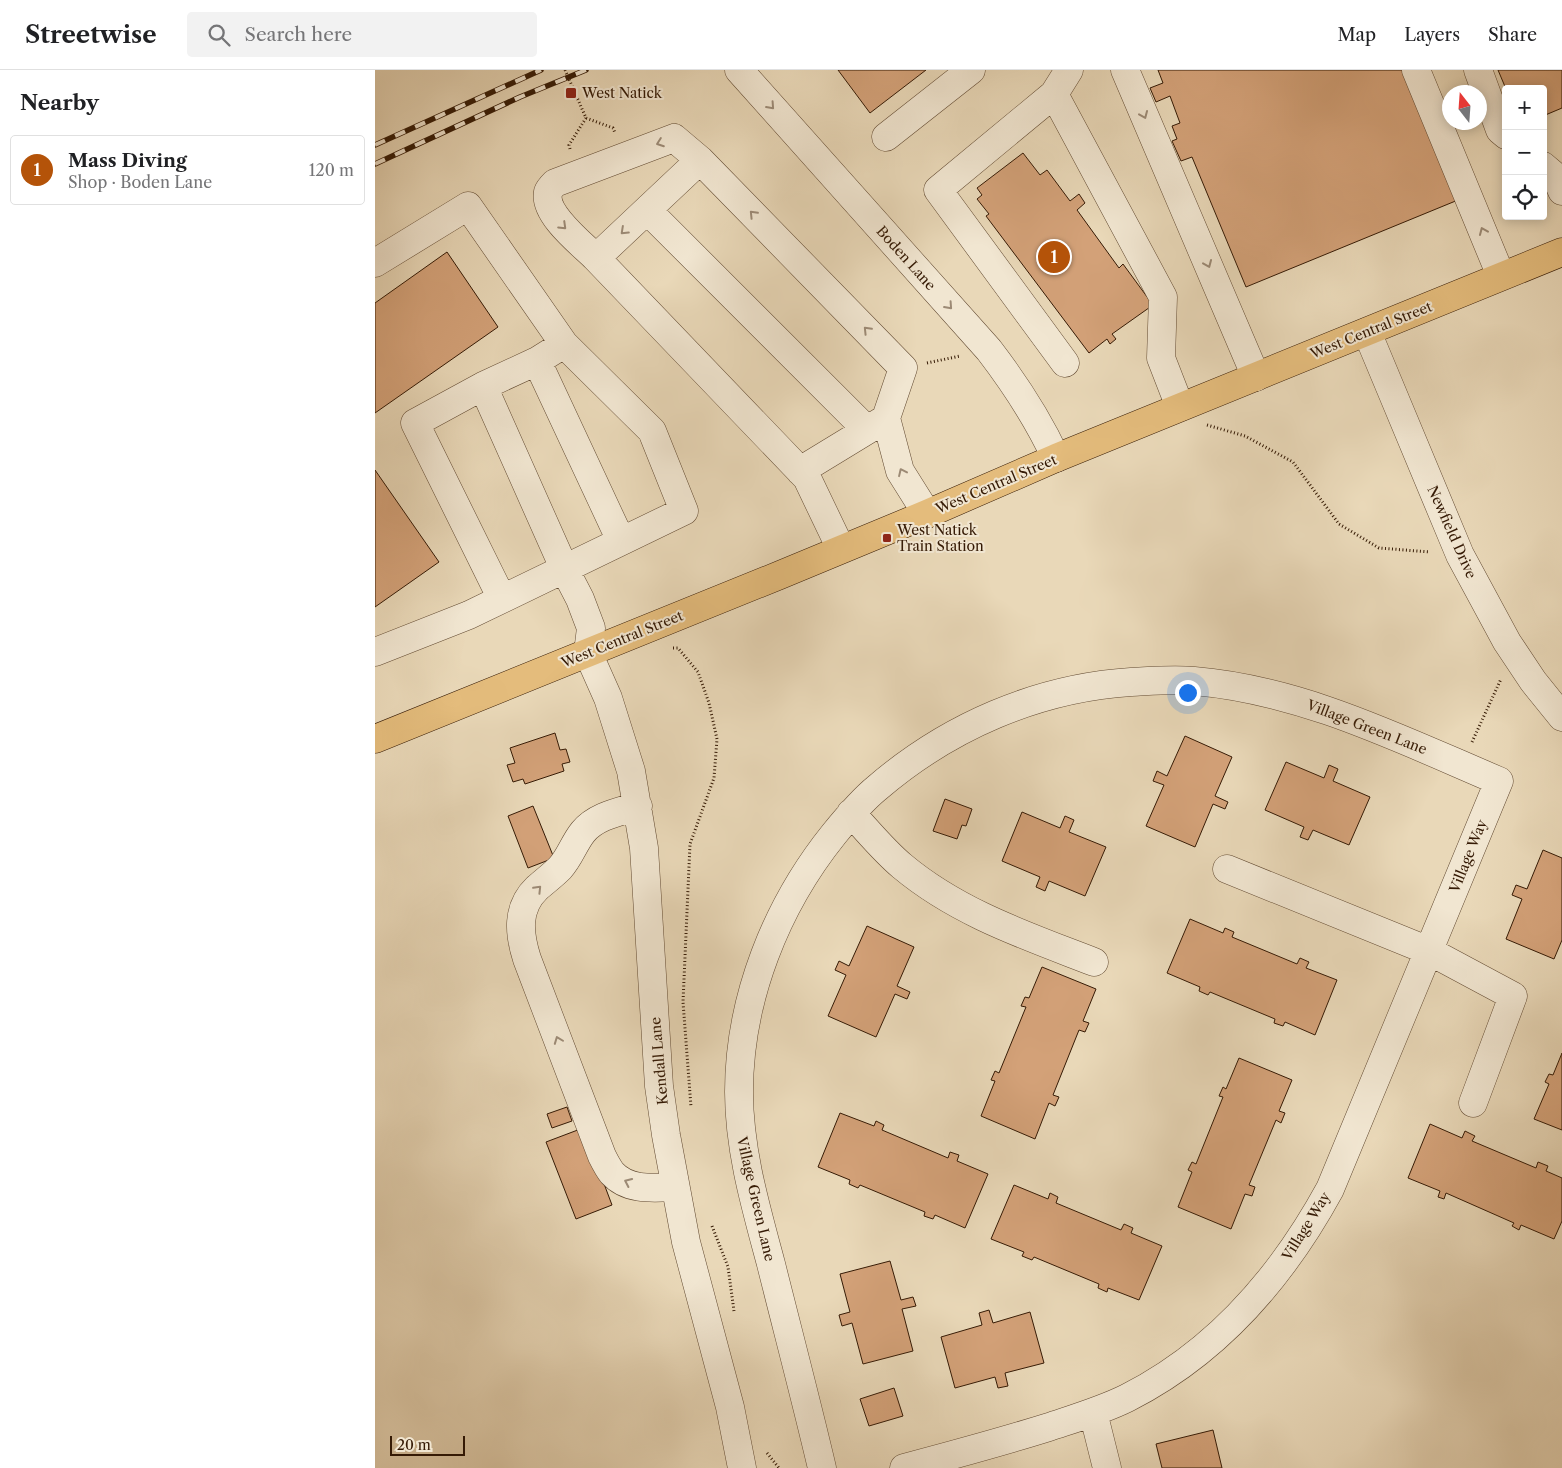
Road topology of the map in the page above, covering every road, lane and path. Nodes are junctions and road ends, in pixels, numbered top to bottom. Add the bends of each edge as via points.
1 (565, 70) edge
2 (739, 70) edge
3 (971, 70) edge
4 (1069, 70) edge
5 (1125, 70) edge
6 (1416, 70) edge
7 (1478, 70) edge
8 (1054, 94) junction
9 (587, 118) junction
10 (1502, 132) edge
11 (886, 138) dead end
12 (571, 150) dead end
13 (626, 156) junction
14 (700, 160) junction
15 (1547, 169) edge
16 (1562, 191) edge
17 (647, 210) junction
18 (1562, 252) edge
19 (596, 258) junction
20 (375, 263) edge
21 (1501, 276) junction
22 (1367, 332) junction
23 (979, 340) junction
24 (564, 344) junction
25 (537, 361) junction
26 (1065, 363) dead end
27 (903, 368) junction
28 (1256, 377) junction
29 (483, 386) junction
30 (1173, 410) junction
31 (877, 424) junction
32 (1056, 458) junction
33 (800, 471) junction
34 (927, 514) junction
35 (621, 541) junction
36 (841, 550) junction
37 (1460, 555) junction
38 (565, 568) junction
39 (502, 599) junction
40 (671, 649) dead end
41 (375, 652) edge
42 (1513, 652) junction
43 (589, 653) junction
44 (1562, 717) edge
45 (375, 739) edge
46 (1461, 765) junction
47 (1499, 781) joint
48 (638, 806) junction
49 (851, 813) junction
50 (1227, 869) dead end
51 (1429, 951) junction
52 (1094, 962) dead end
53 (1473, 1103) dead end
54 (691, 1110) dead end
55 (675, 1187) junction
56 (711, 1224) dead end
57 (734, 1315) dead end
58 (1093, 1412) junction
59 (765, 1450) dead end
60 (950, 1462) edge
61 (742, 1468) edge
62 (779, 1468) edge
63 (822, 1468) edge
64 (904, 1468) edge
65 (1107, 1468) edge

1 - 9 path
2 -> 23 street, Boden Lane
3 - 11 street
4 - 8 street
5 -> 28 street
21 -> 6 street
7 - 10 street
8 - 26 street via 938,190
8 - 30 street via 1163,297 1161,358
9 - 12 path via 569,144
9 - 13 path via 613,128
14 -> 13 street via 674,138
13 -> 19 street via 555,182 548,192 557,220
14 - 17 street
27 -> 14 street
15 - 16 street via 1556,177
17 -> 19 street
17 - 31 street
18 - 21 main road, West Central Street
19 - 33 street
20 - 24 street via 468,206
21 - 22 main road, West Central Street
22 - 28 main road, West Central Street
22 - 37 street, Newfield Drive
23 - 27 path via 964,355
23 - 32 street, Boden Lane via 1013,380
24 - 25 street
24 - 35 street via 651,431 684,512
25 - 29 street
25 - 35 street
27 - 31 street
28 - 30 main road, West Central Street
29 - 38 street
29 - 39 street via 415,423
30 - 32 main road, West Central Street
30 - 37 path via 1245,436 1293,462 1339,524 1379,548
31 - 33 street
34 -> 31 street via 900,471
32 - 34 main road, West Central Street
33 - 36 street via 807,478
34 - 36 main road, West Central Street
35 - 38 street
36 - 43 main road, West Central Street
37 - 42 street, Newfield Drive
38 - 39 street
38 - 43 street via 591,628
39 - 41 street
40 - 54 path via 678,648 698,672 717,739 715,778 690,844 683,1002
42 - 44 street, Newfield Drive
42 - 46 path
43 - 45 main road, West Central Street
43 - 48 street, Kendall Lane via 622,737
46 - 47 street, Village Green Lane
46 - 49 street, Village Green Lane via 1346,716 1270,694 1189,680 1110,684 1044,697 969,726 907,765 875,789
47 - 51 street, Village Way
48 - 55 street, Kendall Lane via 647,886 659,1086
55 -> 48 street via 629,1185 613,1174 602,1156 521,940 525,904 535,890 561,867 584,832 598,820
49 - 52 street via 903,866 964,908
49 - 63 street, Village Green Lane via 808,870 774,932 747,1020 739,1091 741,1128 754,1201
50 - 51 street
51 - 53 street via 1513,996
51 - 58 street, Village Way via 1330,1190 1287,1259 1231,1325 1198,1353 1127,1398
55 - 61 street, Kendall Lane via 686,1242 731,1407
56 - 57 path via 728,1267
58 - 60 street, Village Way
58 - 65 street
59 - 62 path
60 - 64 street, Village Way

